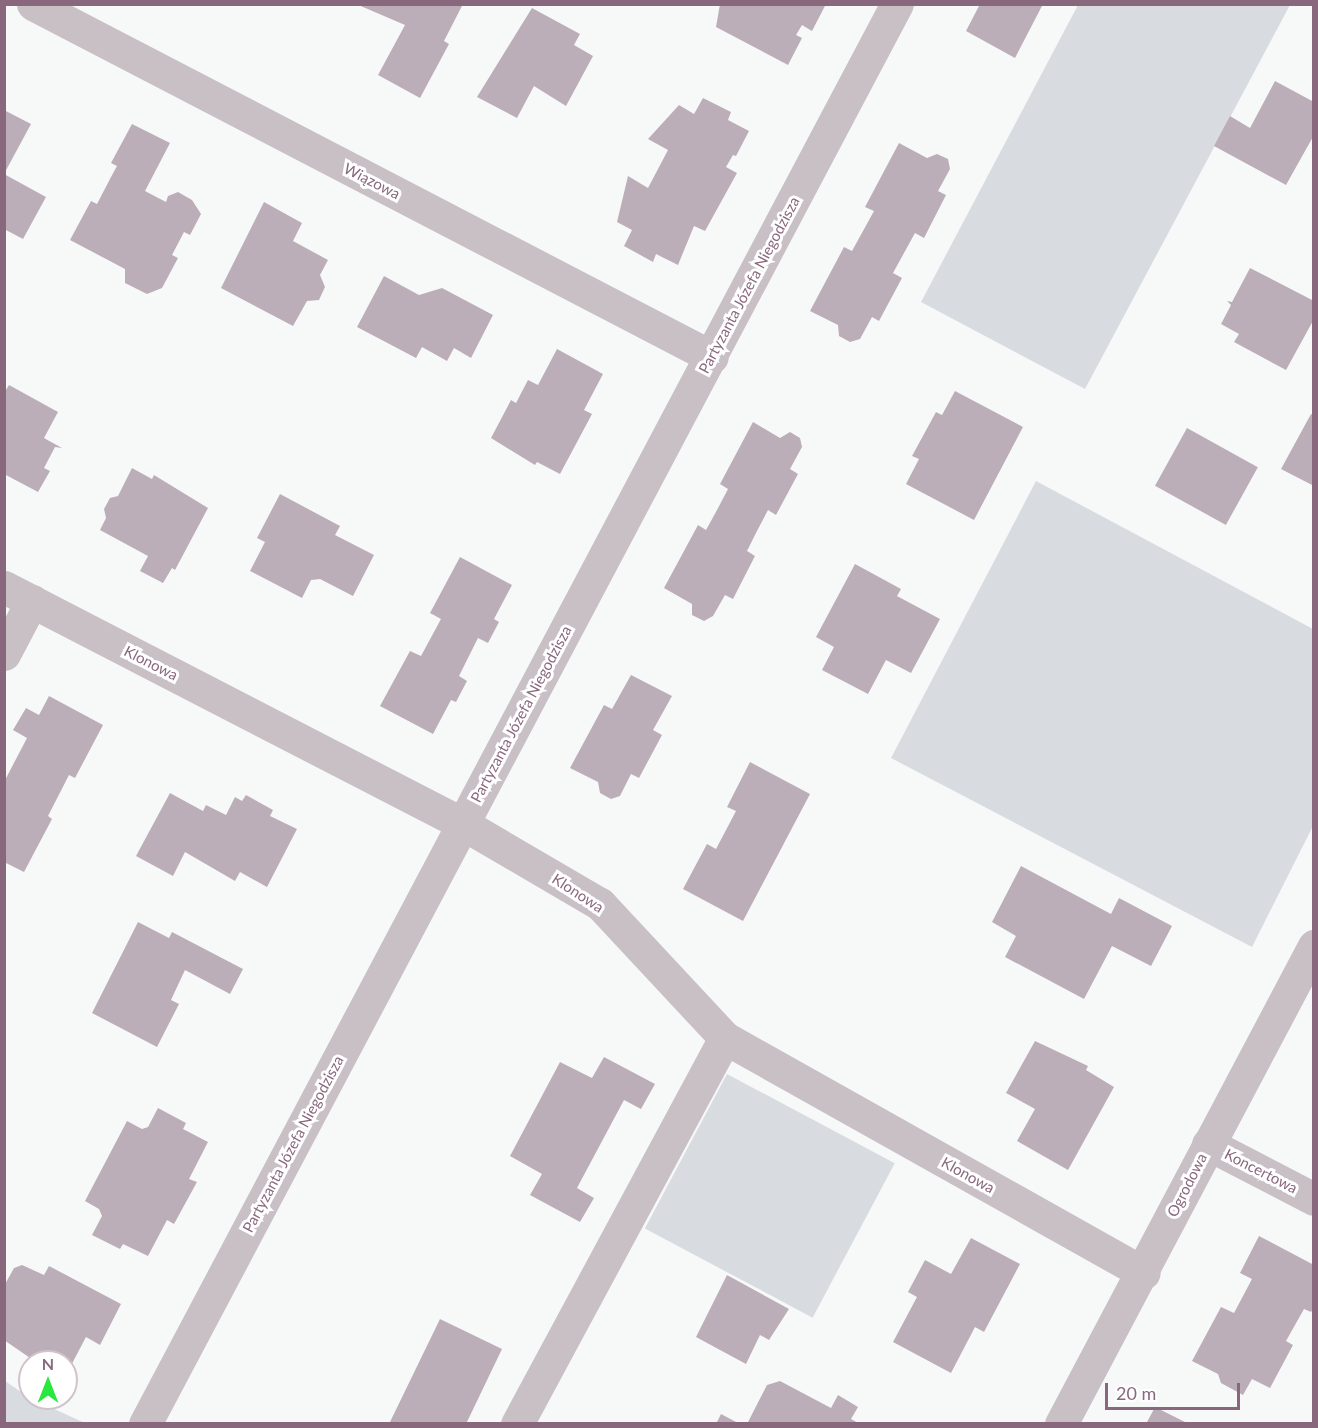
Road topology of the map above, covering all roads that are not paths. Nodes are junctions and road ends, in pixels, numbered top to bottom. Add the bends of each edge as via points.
1 (33, 4) edge
2 (897, 4) edge
3 (712, 357) junction
4 (18, 594) edge
5 (4, 654) edge
6 (463, 824) junction
7 (1314, 946) edge
8 (725, 1038) junction
9 (1208, 1144) junction
10 (1314, 1198) edge
11 (1143, 1273) junction
12 (145, 1424) edge
13 (517, 1424) edge
14 (1061, 1424) edge

1 - 3 street, Wiązowa
2 - 3 street, Partyzanta Józefa Niegodzisza
3 - 6 street, Partyzanta Józefa Niegodzisza
4 - 5 street
4 - 6 street, Klonowa
6 - 8 street, Klonowa via 600,904
6 - 12 street, Partyzanta Józefa Niegodzisza
7 - 9 street, Ogrodowa
8 - 11 street, Klonowa
8 - 13 street
9 - 10 street, Koncertowa
9 - 11 street, Ogrodowa
11 - 14 street, Ogrodowa

